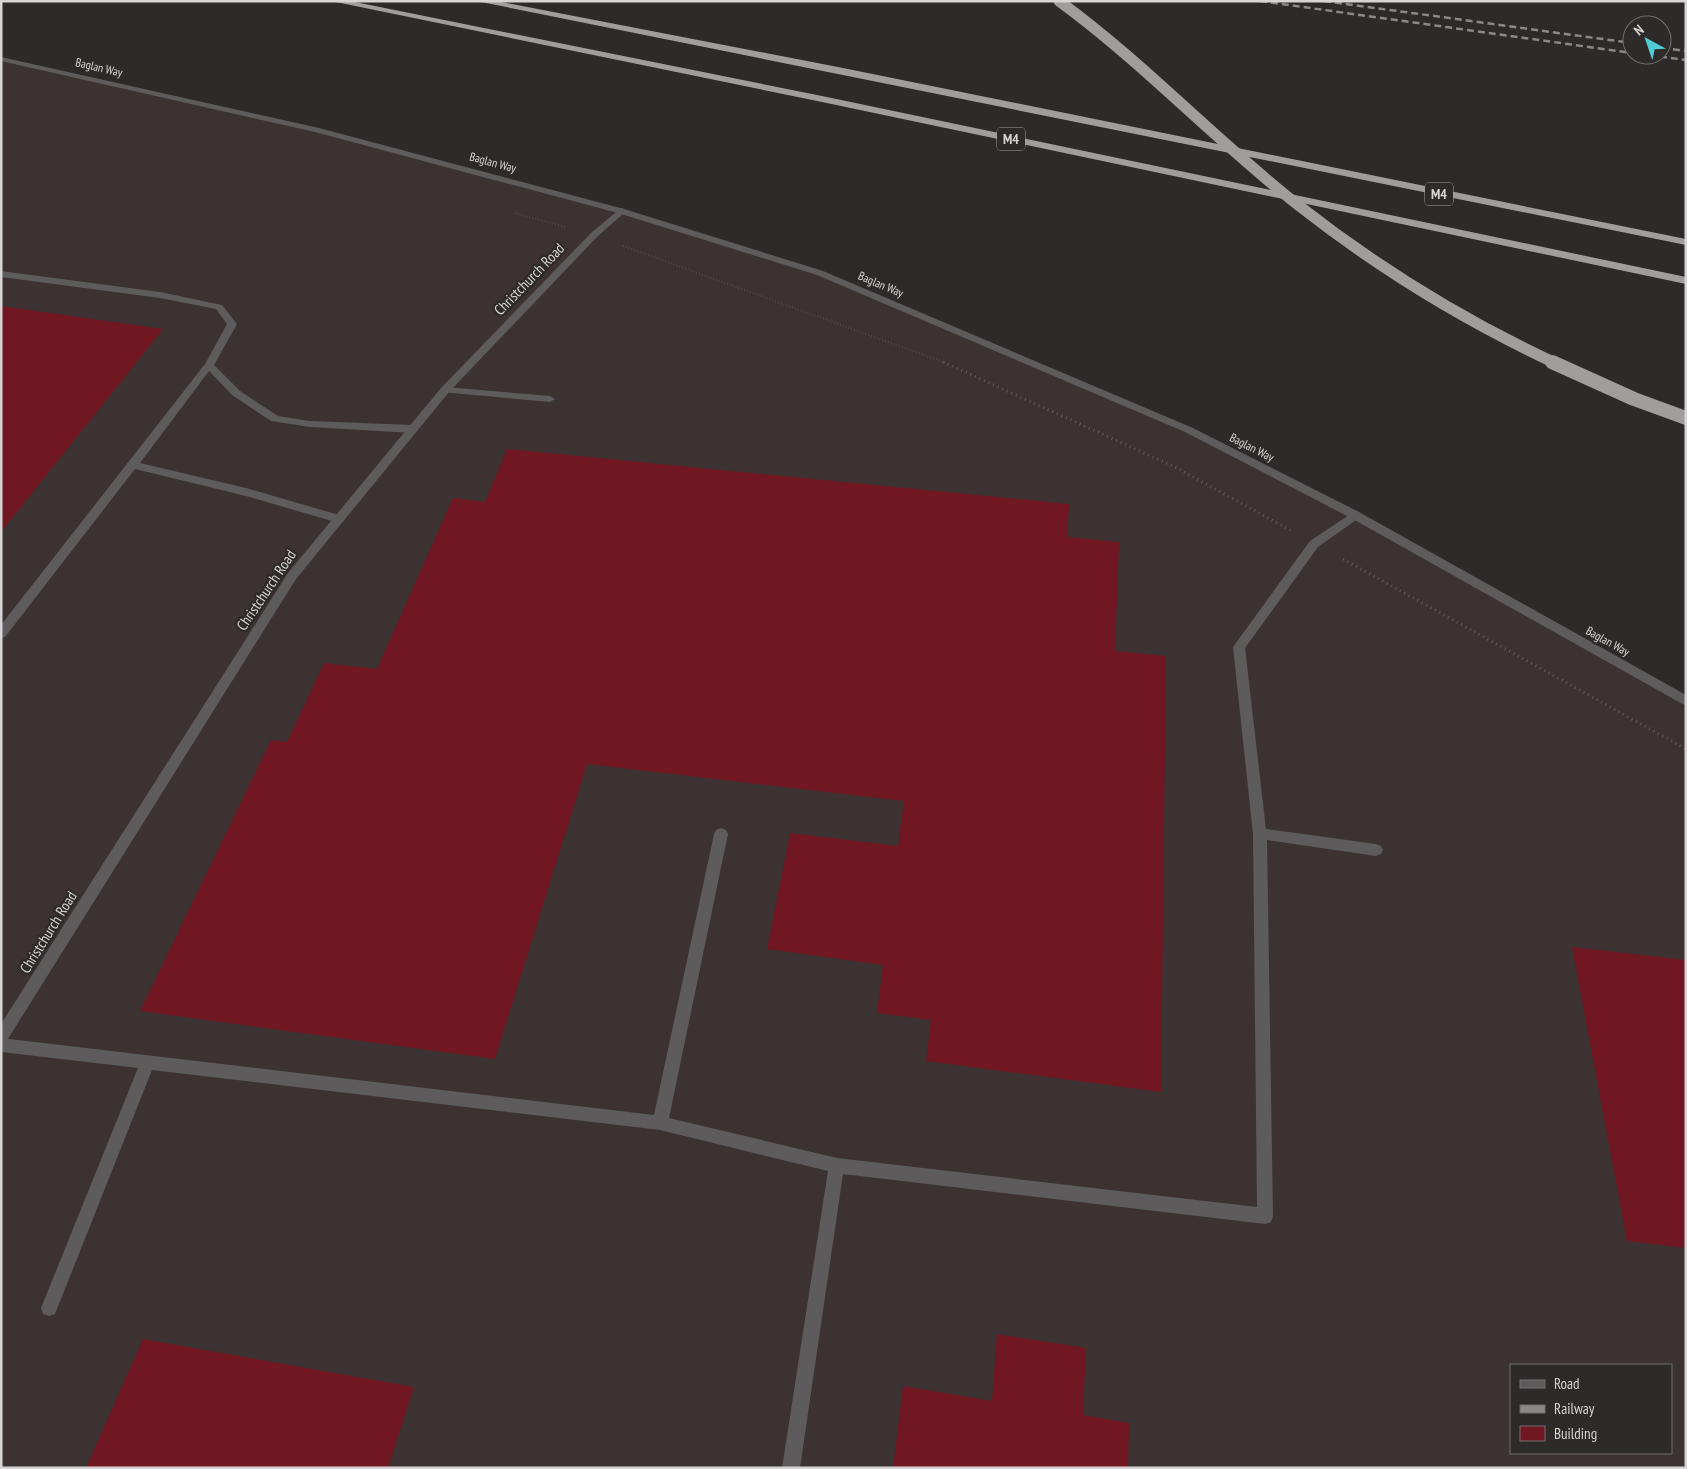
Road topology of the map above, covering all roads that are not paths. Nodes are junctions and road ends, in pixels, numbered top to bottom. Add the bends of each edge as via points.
1 (335, 1) edge
2 (480, 1) edge
3 (1060, 1) edge
4 (1, 59) edge
5 (621, 210) junction
6 (1686, 242) edge
7 (1, 274) edge
8 (1686, 281) edge
9 (209, 365) junction
10 (445, 390) junction
11 (550, 399) dead end
12 (1686, 418) edge
13 (413, 429) junction
14 (134, 465) junction
15 (1355, 515) junction
16 (338, 519) junction
17 (1, 634) edge
18 (1686, 701) edge
19 (721, 834) dead end
20 (1260, 834) junction
21 (1376, 850) dead end
22 (1, 1037) edge
23 (1, 1045) edge
24 (148, 1062) junction
25 (660, 1123) junction
26 (838, 1166) junction
27 (49, 1308) dead end
28 (790, 1468) edge

1 - 8 highway, M4 via 822,99
2 - 6 highway, M4
3 - 12 highway, bridge via 1114,43 1297,204 1396,275 1516,346 1641,402
4 - 5 street, Baglan Way via 316,130
5 - 10 street, Christchurch Road
5 - 15 street, Baglan Way via 820,272 1189,430
7 - 9 street via 160,295 219,308 232,324
9 - 13 street via 236,393 275,419
9 - 14 street
10 - 11 street
10 - 13 street, Christchurch Road
13 - 16 street, Christchurch Road
14 - 16 street via 246,492
14 - 17 street
15 - 18 street, Baglan Way
15 - 20 street via 1314,544 1239,647
16 - 22 street, Christchurch Road via 292,576
19 - 25 street
20 - 21 street
20 - 26 street via 1265,1216
23 - 24 street
24 - 25 street
24 - 27 street
25 - 26 street
26 - 28 street

